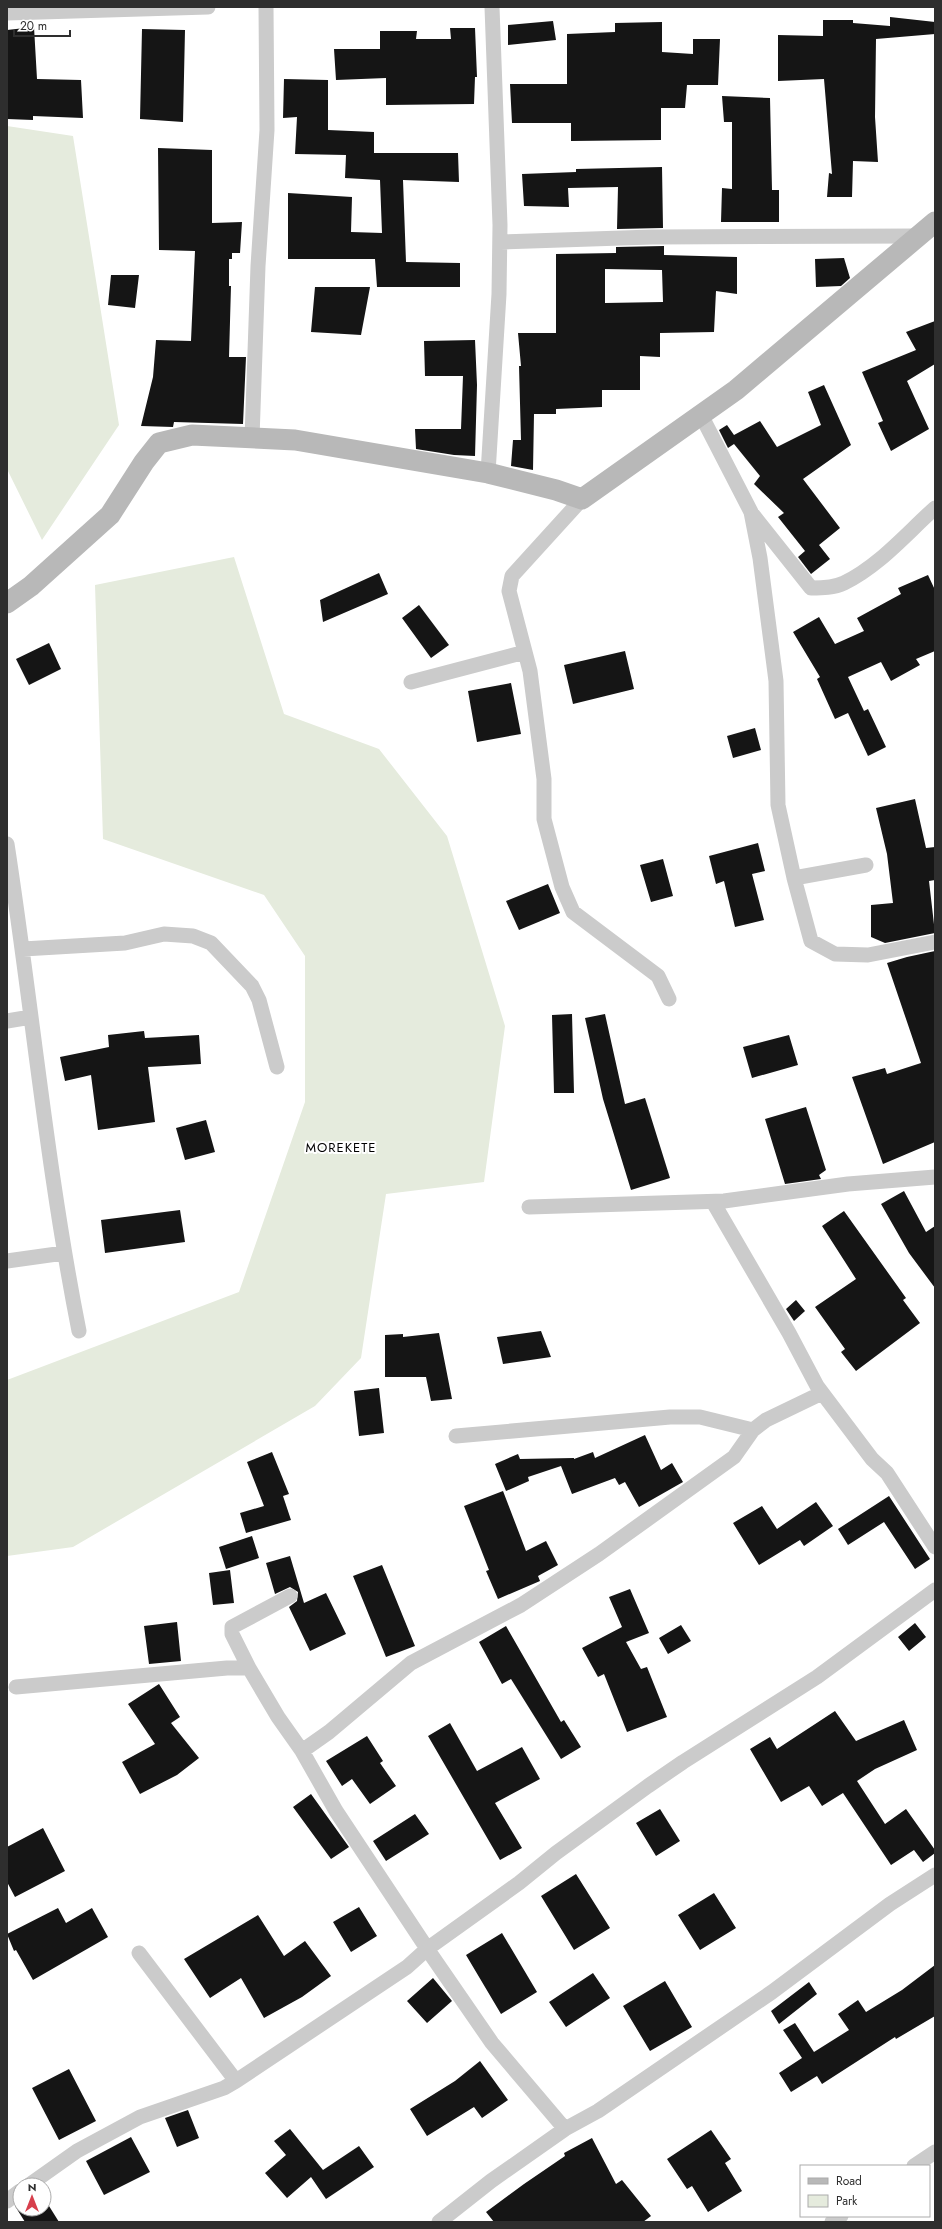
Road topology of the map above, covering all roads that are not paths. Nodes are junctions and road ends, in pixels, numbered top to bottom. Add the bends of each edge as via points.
1 (208, 7) edge
2 (266, 7) edge
3 (492, 7) edge
4 (130, 9) edge
5 (7, 13) edge
6 (935, 222) edge
7 (918, 236) junction
8 (500, 242) junction
9 (701, 415) junction
10 (252, 438) junction
11 (488, 473) junction
12 (582, 499) junction
13 (935, 508) edge
14 (751, 512) junction
15 (7, 603) edge
16 (525, 652) junction
17 (411, 682) dead end
18 (7, 844) edge
19 (866, 865) dead end
20 (794, 878) junction
21 (935, 942) edge
22 (23, 950) junction
23 (669, 999) dead end
24 (31, 1017) junction
25 (7, 1021) edge
26 (277, 1067) dead end
27 (935, 1177) edge
28 (713, 1202) junction
29 (529, 1207) dead end
30 (64, 1253) junction
31 (7, 1261) edge
32 (79, 1331) dead end
33 (822, 1393) junction
34 (753, 1430) junction
35 (456, 1436) dead end
36 (935, 1547) edge
37 (935, 1590) edge
38 (290, 1596) dead end
39 (249, 1668) junction
40 (16, 1687) dead end
41 (302, 1751) junction
42 (935, 1875) edge
43 (427, 1949) junction
44 (139, 1953) dead end
45 (236, 2081) junction
46 (565, 2129) junction
47 (935, 2152) edge
48 (916, 2165) edge
49 (40, 2177) edge
50 (439, 2222) edge

1 - 4 street
2 - 10 street via 267,130 258,266
3 - 8 street
4 - 5 street
6 - 7 street
7 - 8 street via 652,237
7 - 9 street via 736,390
8 - 11 street
9 - 12 street
9 - 14 street
10 - 11 street via 295,440
10 - 15 street via 192,435 159,443 110,515 31,586
11 - 12 street
12 - 16 street via 512,576 509,591
13 - 14 street via 881,559 843,584 826,588 811,588
14 - 20 street via 760,558 776,682 778,805
16 - 17 street
16 - 23 street via 530,671 544,779 544,820 562,887 574,912 658,976
18 - 22 street
19 - 20 street
20 - 21 street via 811,941 835,954 868,955
22 - 24 street
22 - 26 street via 125,943 164,934 193,936 211,943 252,986 259,1000
24 - 25 street
24 - 30 street
27 - 28 street via 848,1184
28 - 29 street
28 - 33 street
30 - 31 street
30 - 32 street
33 - 34 street via 766,1420
33 - 36 street via 872,1459 887,1473
34 - 35 street via 700,1417 670,1417
34 - 41 street via 734,1457 599,1554 521,1605 411,1663 329,1732
37 - 43 street via 817,1677 683,1762
38 - 39 street via 232,1627 232,1634
39 - 40 street
39 - 41 street
41 - 43 street via 336,1810
42 - 46 street via 890,1904 772,1992 598,2111
43 - 45 street via 406,1967
43 - 46 street via 492,2043
44 - 45 street
45 - 49 street via 224,2088 140,2117 77,2151
46 - 50 street via 491,2181
47 - 48 street

